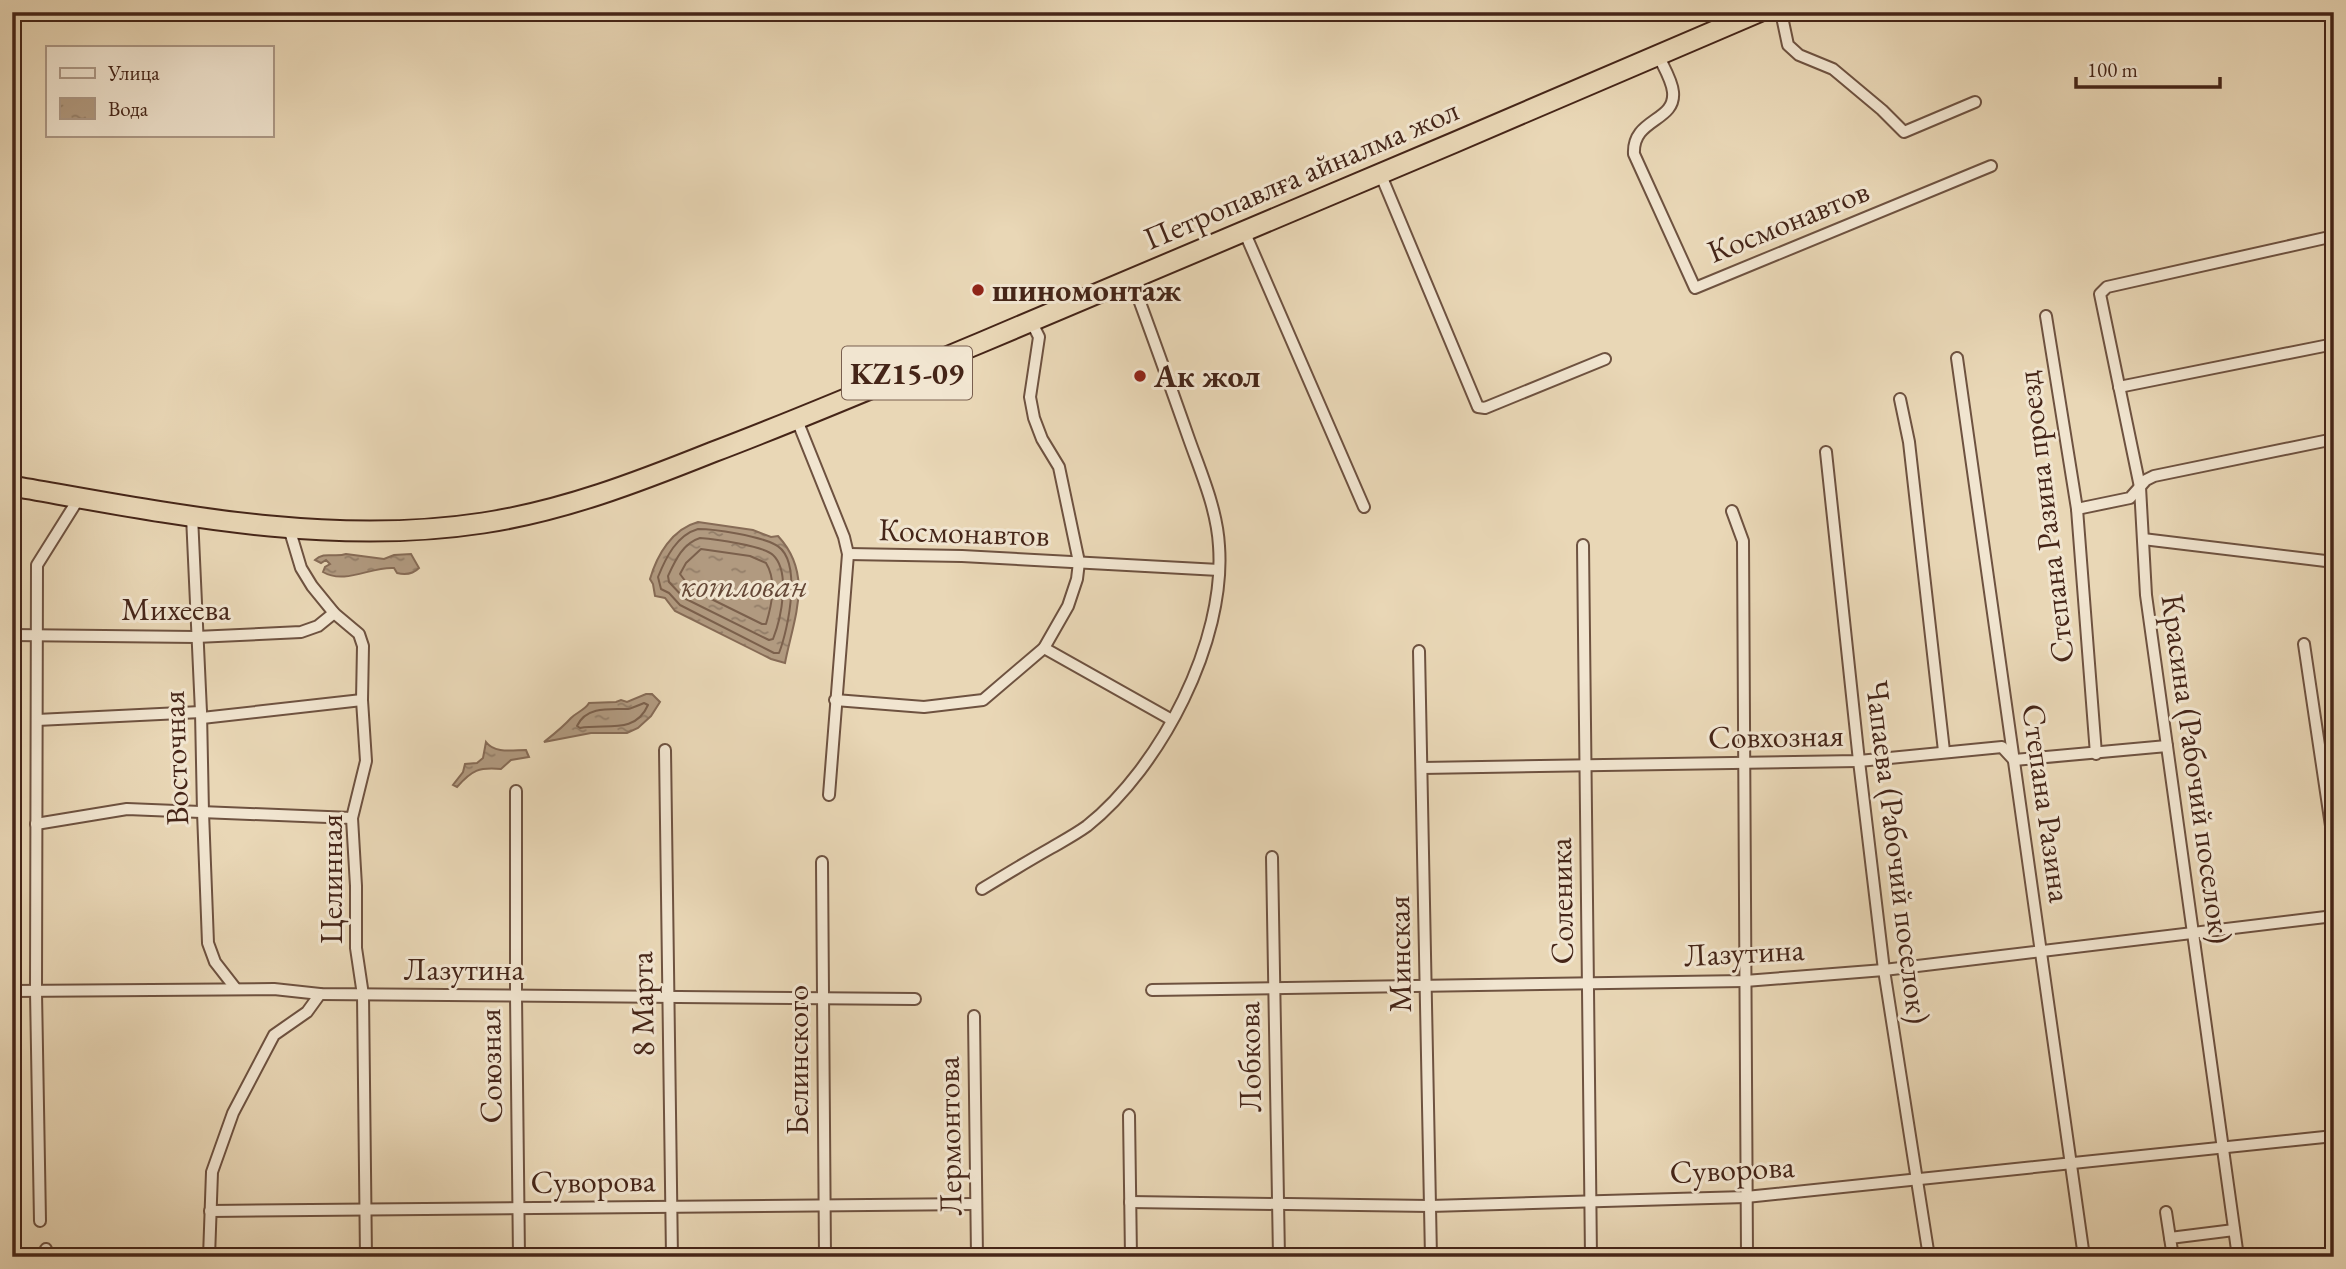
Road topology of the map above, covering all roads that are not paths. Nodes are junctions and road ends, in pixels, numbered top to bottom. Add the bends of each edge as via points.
1 (1759, 12) edge
2 (1781, 12) edge
3 (1658, 55) junction
4 (1975, 102) dead end
5 (1991, 166) dead end
6 (1380, 173) junction
7 (1244, 230) junction
8 (2334, 236) edge
9 (1131, 278) junction
10 (2046, 316) dead end
11 (1031, 321) junction
12 (2334, 344) edge
13 (1957, 358) dead end
14 (1605, 359) dead end
15 (2119, 387) junction
16 (1900, 399) dead end
17 (797, 420) junction
18 (2334, 439) edge
19 (1826, 452) dead end
20 (12, 486) edge
21 (2140, 486) junction
22 (79, 498) junction
23 (1364, 507) dead end
24 (2077, 509) junction
25 (1732, 511) dead end
26 (192, 516) junction
27 (289, 528) junction
28 (2143, 539) junction
29 (1583, 545) dead end
30 (848, 554) junction
31 (1079, 562) junction
32 (2334, 562) edge
33 (1219, 570) junction
34 (334, 613) junction
35 (12, 635) edge
36 (37, 635) junction
37 (196, 637) junction
38 (2305, 644) dead end
39 (1044, 648) junction
40 (1419, 651) dead end
41 (362, 700) junction
42 (835, 700) junction
43 (201, 715) junction
44 (37, 720) junction
45 (1172, 720) junction
46 (2167, 746) junction
47 (2334, 749) edge
48 (665, 750) dead end
49 (1944, 751) junction
50 (2320, 751) junction
51 (2096, 754) junction
52 (2014, 760) junction
53 (1859, 761) junction
54 (1744, 763) junction
55 (1586, 765) junction
56 (1422, 768) junction
57 (516, 791) dead end
58 (829, 795) dead end
59 (203, 812) junction
60 (352, 818) junction
61 (36, 824) junction
62 (2334, 846) edge
63 (1272, 857) dead end
64 (822, 862) dead end
65 (982, 889) dead end
66 (2334, 916) edge
67 (2193, 933) junction
68 (2041, 951) junction
69 (1884, 970) junction
70 (1745, 981) junction
71 (1588, 983) junction
72 (1426, 986) junction
73 (1274, 988) junction
74 (236, 989) junction
75 (1152, 990) dead end
76 (12, 991) edge
77 (36, 992) junction
78 (320, 994) junction
79 (363, 995) junction
80 (516, 996) junction
81 (668, 997) junction
82 (823, 998) junction
83 (915, 999) dead end
84 (974, 1016) dead end
85 (1129, 1115) dead end
86 (2334, 1136) edge
87 (2223, 1147) junction
88 (2071, 1163) junction
89 (1917, 1179) junction
90 (1746, 1197) junction
91 (1591, 1201) junction
92 (1130, 1202) junction
93 (976, 1204) junction
94 (1278, 1204) junction
95 (825, 1205) junction
96 (1430, 1206) junction
97 (671, 1207) junction
98 (517, 1208) junction
99 (366, 1209) junction
100 (211, 1211) junction
101 (2166, 1212) dead end
102 (40, 1221) dead end
103 (2234, 1230) junction
104 (2169, 1238) junction
105 (209, 1257) edge
106 (366, 1257) edge
107 (519, 1257) edge
108 (672, 1257) edge
109 (825, 1257) edge
110 (977, 1257) edge
111 (1131, 1257) edge
112 (1279, 1257) edge
113 (1431, 1257) edge
114 (1591, 1257) edge
115 (1746, 1257) edge
116 (1929, 1257) edge
117 (2084, 1257) edge
118 (2172, 1257) edge
119 (2238, 1257) edge

1 - 3 highway, Петропавлға айналма жол / KZ15-09
2 - 4 street via 1788,45 1799,55 1833,69 1904,132
3 - 5 street, Космонавтов via 1672,85 1672,103 1643,128 1635,140 1634,154 1695,288
3 - 6 highway, Петропавлға айналма жол / KZ15-09
6 - 7 highway, Петропавлға айналма жол / KZ15-09
6 - 14 street via 1478,407
7 - 9 highway, Петропавлға айналма жол / KZ15-09
7 - 23 street
8 - 15 street, Красина (Рабочий поселок) via 2101,291
9 - 11 highway, Петропавлға айналма жол / KZ15-09
9 - 33 street via 1205,484 1216,521
10 - 24 street, Степана Разина проезд
11 - 17 highway, Петропавлға айналма жол / KZ15-09
11 - 31 street, Космонавтов via 1039,337 1030,397 1034,418 1059,467
12 - 15 street
13 - 52 street, Степана Разина
15 - 21 street, Красина (Рабочий поселок)
16 - 49 street via 1909,442
17 - 27 highway, Петропавлға айналма жол / KZ15-09 via 619,488 543,511 419,530
17 - 30 street
18 - 21 street via 2154,476
19 - 53 street, Чапаева (Рабочий поселок)
20 - 22 highway, Петропавлға айналма жол / KZ15-09
21 - 24 street via 2130,498
21 - 28 street, Красина (Рабочий поселок)
22 - 26 highway, Петропавлға айналма жол / KZ15-09
22 - 36 street via 37,565
24 - 51 street, Степана Разина проезд
25 - 54 street via 1743,541
26 - 27 highway, Петропавлға айналма жол / KZ15-09
26 - 37 street, Восточная
27 - 34 street, Целинная via 301,568
28 - 32 street
28 - 46 street, Красина (Рабочий поселок)
29 - 55 street, Соленика
30 - 31 street, Космонавтов
30 - 42 street
31 - 33 street, Космонавтов
31 - 39 street, Космонавтов via 1074,593
33 - 45 street via 1208,640
34 - 37 street, Михеева via 301,632
34 - 41 street, Целинная via 362,639
35 - 36 street, Михеева
36 - 37 street, Михеева
36 - 44 street
37 - 43 street, Восточная
38 - 50 street
39 - 42 street, Космонавтов via 992,694 973,703 924,708
39 - 45 street
40 - 56 street, Минская
41 - 43 street
41 - 60 street, Целинная via 366,761
42 - 58 street
43 - 44 street
43 - 59 street, Восточная
44 - 61 street
45 - 65 street via 1150,758 1086,827
46 - 51 street, Совхозная
46 - 67 street, Красина (Рабочий поселок)
47 - 50 street
48 - 81 street, 8 Марта
49 - 52 street, Совхозная via 2002,747
49 - 53 street, Совхозная
50 - 62 street
51 - 52 street, Совхозная
52 - 68 street, Степана Разина
53 - 54 street, Совхозная
53 - 69 street, Чапаева (Рабочий поселок)
54 - 55 street, Совхозная
54 - 70 street
55 - 56 street, Совхозная
55 - 71 street, Соленика
56 - 72 street, Минская
57 - 80 street, Союзная
59 - 60 street
59 - 61 street via 127,809
59 - 74 street, Восточная via 208,943 215,962
60 - 79 street, Целинная via 356,948
61 - 77 street
63 - 73 street, Лобкова
64 - 82 street, Белинского
66 - 67 street, Лазутина
67 - 68 street, Лазутина
67 - 87 street, Красина (Рабочий поселок)
68 - 69 street, Лазутина
68 - 88 street, Степана Разина
69 - 70 street, Лазутина
69 - 89 street, Чапаева (Рабочий поселок)
70 - 71 street, Лазутина
70 - 90 street
71 - 72 street, Лазутина
71 - 91 street, Соленика
72 - 73 street, Лазутина
72 - 96 street, Минская
73 - 75 street, Лазутина
73 - 94 street, Лобкова
74 - 77 street, Лазутина
74 - 78 street, Лазутина
76 - 77 street, Лазутина
77 - 102 street
78 - 79 street, Лазутина
78 - 100 street via 307,1012 274,1035 233,1113 212,1172
79 - 80 street, Лазутина
79 - 99 street, Целинная
80 - 81 street, Лазутина
80 - 98 street, Союзная
81 - 82 street, Лазутина
81 - 97 street, 8 Марта
82 - 83 street, Лазутина
82 - 95 street, Белинского
84 - 93 street, Лермонтова
85 - 92 street
86 - 87 street, Суворова
87 - 88 street, Суворова
87 - 103 street, Красина (Рабочий поселок)
88 - 89 street, Суворова
88 - 117 street, Степана Разина
89 - 90 street, Суворова
89 - 116 street, Чапаева (Рабочий поселок)
90 - 91 street, Суворова
90 - 115 street
91 - 96 street, Суворова
91 - 114 street, Соленика
92 - 94 street, Суворова
92 - 111 street
93 - 95 street, Суворова
93 - 110 street, Лермонтова
94 - 96 street, Суворова
94 - 112 street, Лобкова
95 - 97 street, Суворова
95 - 109 street, Белинского
96 - 113 street, Минская
97 - 98 street, Суворова
97 - 108 street, 8 Марта
98 - 99 street, Суворова
98 - 107 street, Союзная
99 - 100 street, Суворова
99 - 106 street, Целинная
100 - 105 street
101 - 104 street
103 - 104 street
103 - 119 street, Красина (Рабочий поселок)
104 - 118 street

